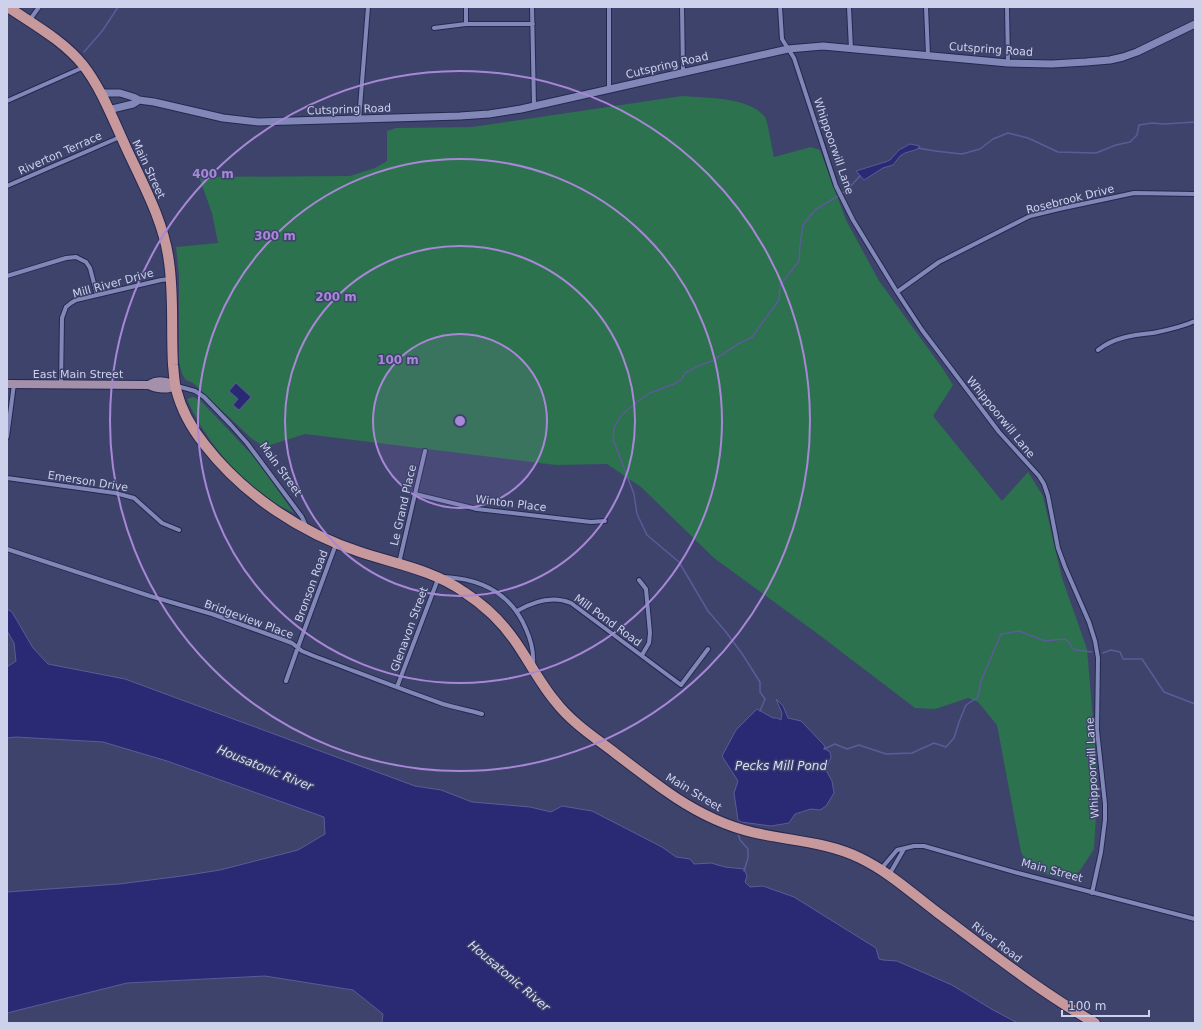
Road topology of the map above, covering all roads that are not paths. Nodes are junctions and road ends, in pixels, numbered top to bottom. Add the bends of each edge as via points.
1 (8, 7) edge
2 (39, 7) edge
3 (368, 7) edge
4 (466, 7) edge
5 (532, 7) edge
6 (608, 7) edge
7 (682, 7) edge
8 (780, 7) edge
9 (849, 7) edge
10 (926, 7) edge
11 (1006, 7) edge
12 (29, 22) junction
13 (466, 24) junction
14 (533, 24) junction
15 (1195, 24) edge
16 (434, 28) dead end
17 (788, 49) junction
18 (850, 49) junction
19 (928, 55) junction
20 (1008, 63) junction
21 (85, 67) junction
22 (683, 72) junction
23 (609, 89) junction
24 (100, 93) junction
25 (139, 100) junction
26 (7, 101) edge
27 (534, 106) junction
28 (108, 110) junction
29 (359, 120) junction
30 (121, 137) junction
31 (7, 186) edge
32 (1195, 194) edge
33 (7, 276) edge
34 (171, 279) junction
35 (897, 292) junction
36 (97, 295) junction
37 (1195, 321) edge
38 (1098, 350) dead end
39 (10, 384) edge
40 (61, 385) junction
41 (174, 386) junction
42 (7, 438) edge
43 (425, 451) dead end
44 (7, 478) edge
45 (415, 494) junction
46 (605, 521) dead end
47 (307, 529) junction
48 (179, 530) dead end
49 (336, 543) junction
50 (7, 549) edge
51 (399, 564) junction
52 (438, 577) junction
53 (639, 580) dead end
54 (517, 611) junction
55 (298, 647) junction
56 (708, 649) dead end
57 (642, 655) junction
58 (533, 669) junction
59 (286, 681) dead end
60 (397, 687) junction
61 (482, 714) dead end
62 (904, 849) junction
63 (884, 873) junction
64 (1092, 893) junction
65 (1195, 919) edge
66 (1094, 1023) edge

1 - 12 main road, Main Street
2 - 12 street
3 - 29 street
4 - 13 street
5 - 14 street
6 - 23 street
7 - 22 street
8 - 17 street, Whippoorwill Lane via 782,39
9 - 18 street
10 - 19 street
11 - 20 street
12 - 21 main road, Main Street via 62,45
13 - 14 street
13 - 16 street
14 - 27 street
15 - 20 street, Cutspring Road via 1137,52 1110,60 1052,64
17 - 18 street, Cutspring Road via 812,46
17 - 22 street, Cutspring Road
17 - 35 street, Whippoorwill Lane via 794,58 836,186 864,240
18 - 19 street, Cutspring Road
19 - 20 street, Cutspring Road
21 - 24 main road, Main Street
21 - 26 street
22 - 23 street, Cutspring Road
23 - 27 street, Cutspring Road
24 - 25 street, Cutspring Road via 120,93
24 - 28 main road, Main Street
25 - 28 street, Cutspring Road
25 - 29 street, Cutspring Road via 223,118 251,121
27 - 29 street, Cutspring Road via 489,114
28 - 30 main road, Main Street
30 - 31 street, Riverton Terrace
30 - 34 main road, Main Street via 156,214 167,247
32 - 35 street, Rosebrook Drive via 1134,193 1030,216 939,262
33 - 36 street via 76,257 86,262 90,268
34 - 36 street, Mill River Drive
34 - 41 main road, Main Street
35 - 64 street, Whippoorwill Lane via 999,432 1044,484 1058,548 1089,622 1098,658 1097,730 1105,804 1104,836
36 - 40 street, Mill River Drive via 71,303 64,313
37 - 38 street via 1166,330 1118,338
39 - 40 main road, East Main Street
39 - 42 street
40 - 41 main road, East Main Street via 149,385 156,388
41 - 47 main road, Main Street via 197,435 224,467 258,498
41 - 47 street, Main Street via 195,391 231,424 302,517
43 - 45 street, Le Grand Place
44 - 48 street, Emerson Drive via 130,496 162,523
45 - 46 street, Winton Place via 477,509 591,522
45 - 51 street, Le Grand Place
47 - 49 main road, Main Street
49 - 51 main road, Main Street
49 - 55 street, Bronson Road
50 - 55 street, Bridgeview Place via 212,614
51 - 52 main road, Main Street
52 - 54 street, Main Street via 465,579 481,584 504,597
52 - 58 main road, Main Street via 487,609 509,633
52 - 60 street, Glenavon Street
53 - 57 street via 646,589 650,633 649,643
54 - 57 street, Mill Pond Road via 543,600 562,599
54 - 58 street, Main Street via 531,643
55 - 59 street, Bronson Road
55 - 60 street, Bridgeview Place via 314,656
56 - 57 street, Mill Pond Road via 681,685
58 - 63 main road, Main Street via 558,705 574,722 681,802 739,829 835,848 861,858
60 - 61 street, Bridgeview Place via 456,708
62 - 63 street
62 - 63 street, Main Street via 896,851
62 - 64 street, Main Street via 914,846 929,847
63 - 66 main road, River Road via 1044,991
64 - 65 street, Main Street

